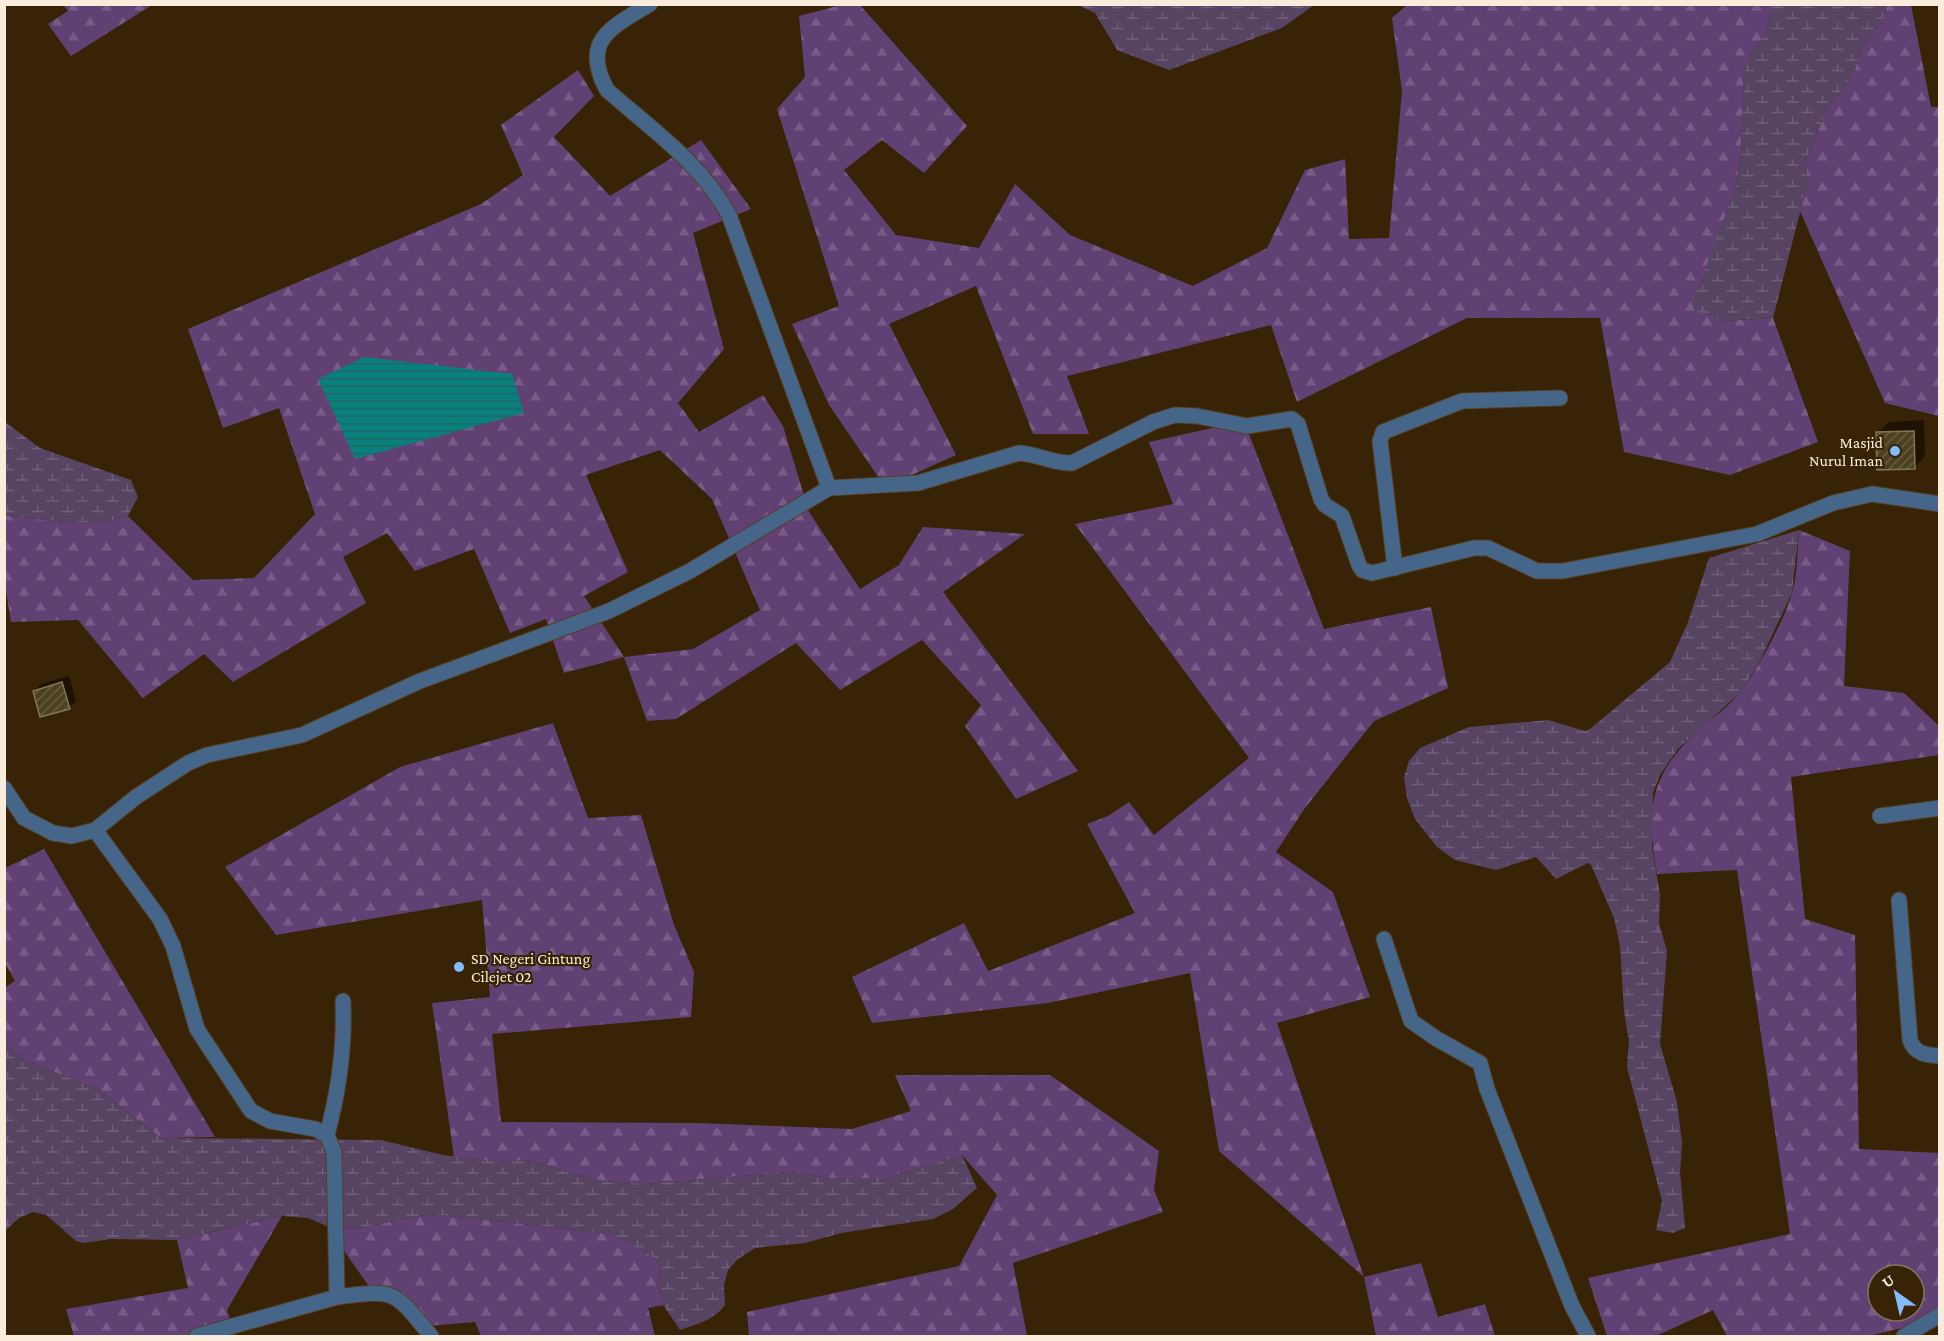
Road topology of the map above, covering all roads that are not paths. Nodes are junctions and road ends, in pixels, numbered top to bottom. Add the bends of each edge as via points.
1 (650, 4) edge
2 (1560, 398) dead end
3 (830, 488) junction
4 (1940, 504) edge
5 (1395, 568) junction
6 (4, 788) edge
7 (1940, 808) edge
8 (1881, 816) dead end
9 (95, 830) junction
10 (1899, 900) dead end
11 (1384, 939) dead end
12 (343, 1001) dead end
13 (1940, 1056) edge
14 (327, 1135) junction
15 (338, 1297) junction
16 (1940, 1315) edge
17 (197, 1336) edge
18 (431, 1336) edge
19 (1588, 1336) edge
20 (1904, 1336) edge

1 - 3 street via 601,38 597,62 600,76 607,90 700,171 729,215
2 - 5 street via 1462,401 1383,432 1380,441
3 - 5 street via 918,483 1019,453 1072,463 1175,415 1247,426 1292,419 1298,424 1321,499 1342,516 1362,570 1372,573
3 - 9 street via 690,571 609,611 420,681 302,735 188,762 135,797
4 - 5 street via 1872,494 1833,503 1757,534 1563,571 1537,571 1488,548
6 - 9 street via 24,818 53,833 72,836
7 - 8 street
9 - 14 street via 160,919 173,946 197,1029 251,1111 270,1121
10 - 13 street via 1910,1040 1921,1054
11 - 19 street via 1411,1022 1480,1063 1572,1306
12 - 14 street via 345,1034 339,1091
14 - 15 street via 334,1152
15 - 17 street
15 - 18 street via 378,1292 401,1299
16 - 20 street

